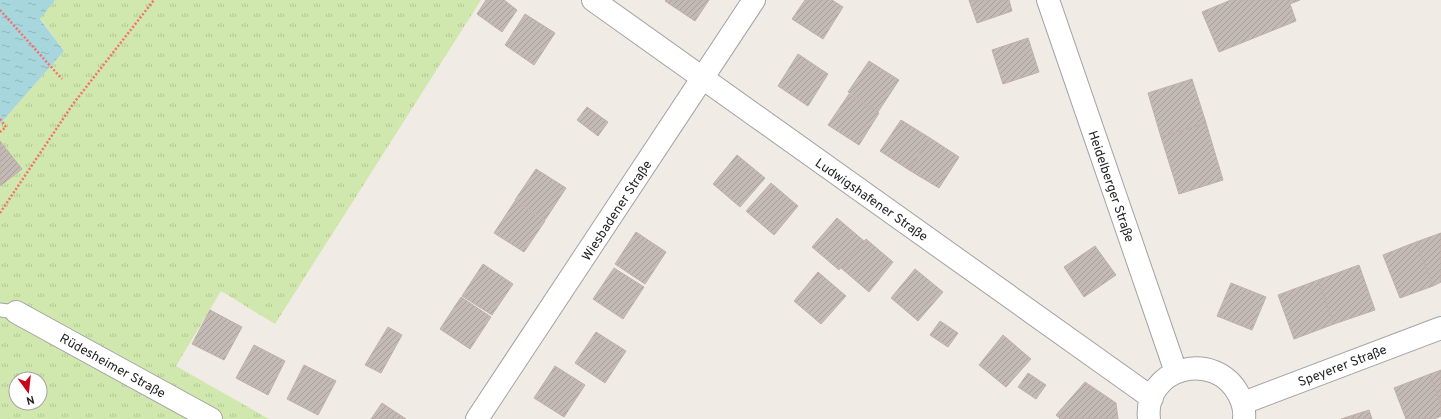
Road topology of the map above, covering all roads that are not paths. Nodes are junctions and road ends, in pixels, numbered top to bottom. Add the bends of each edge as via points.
1 (593, 0) edge
2 (754, 0) edge
3 (1048, 0) edge
4 (703, 78) junction
5 (8, 311) edge
6 (1441, 328) edge
7 (1176, 372) junction
8 (1150, 408) edge
9 (1243, 411) edge
10 (211, 419) edge
11 (477, 419) edge

1 - 4 street, Ludwigshafener Straße
2 - 4 street, Wiesbadener Straße
3 - 7 street, Heidelberger Straße
4 - 8 street, Ludwigshafener Straße
4 - 11 street, Wiesbadener Straße
5 - 10 street, Rüdesheimer Straße
6 - 9 street, Speyerer Straße
7 - 8 street via 1158,387
7 - 9 street via 1192,368 1207,369 1222,375 1234,386

